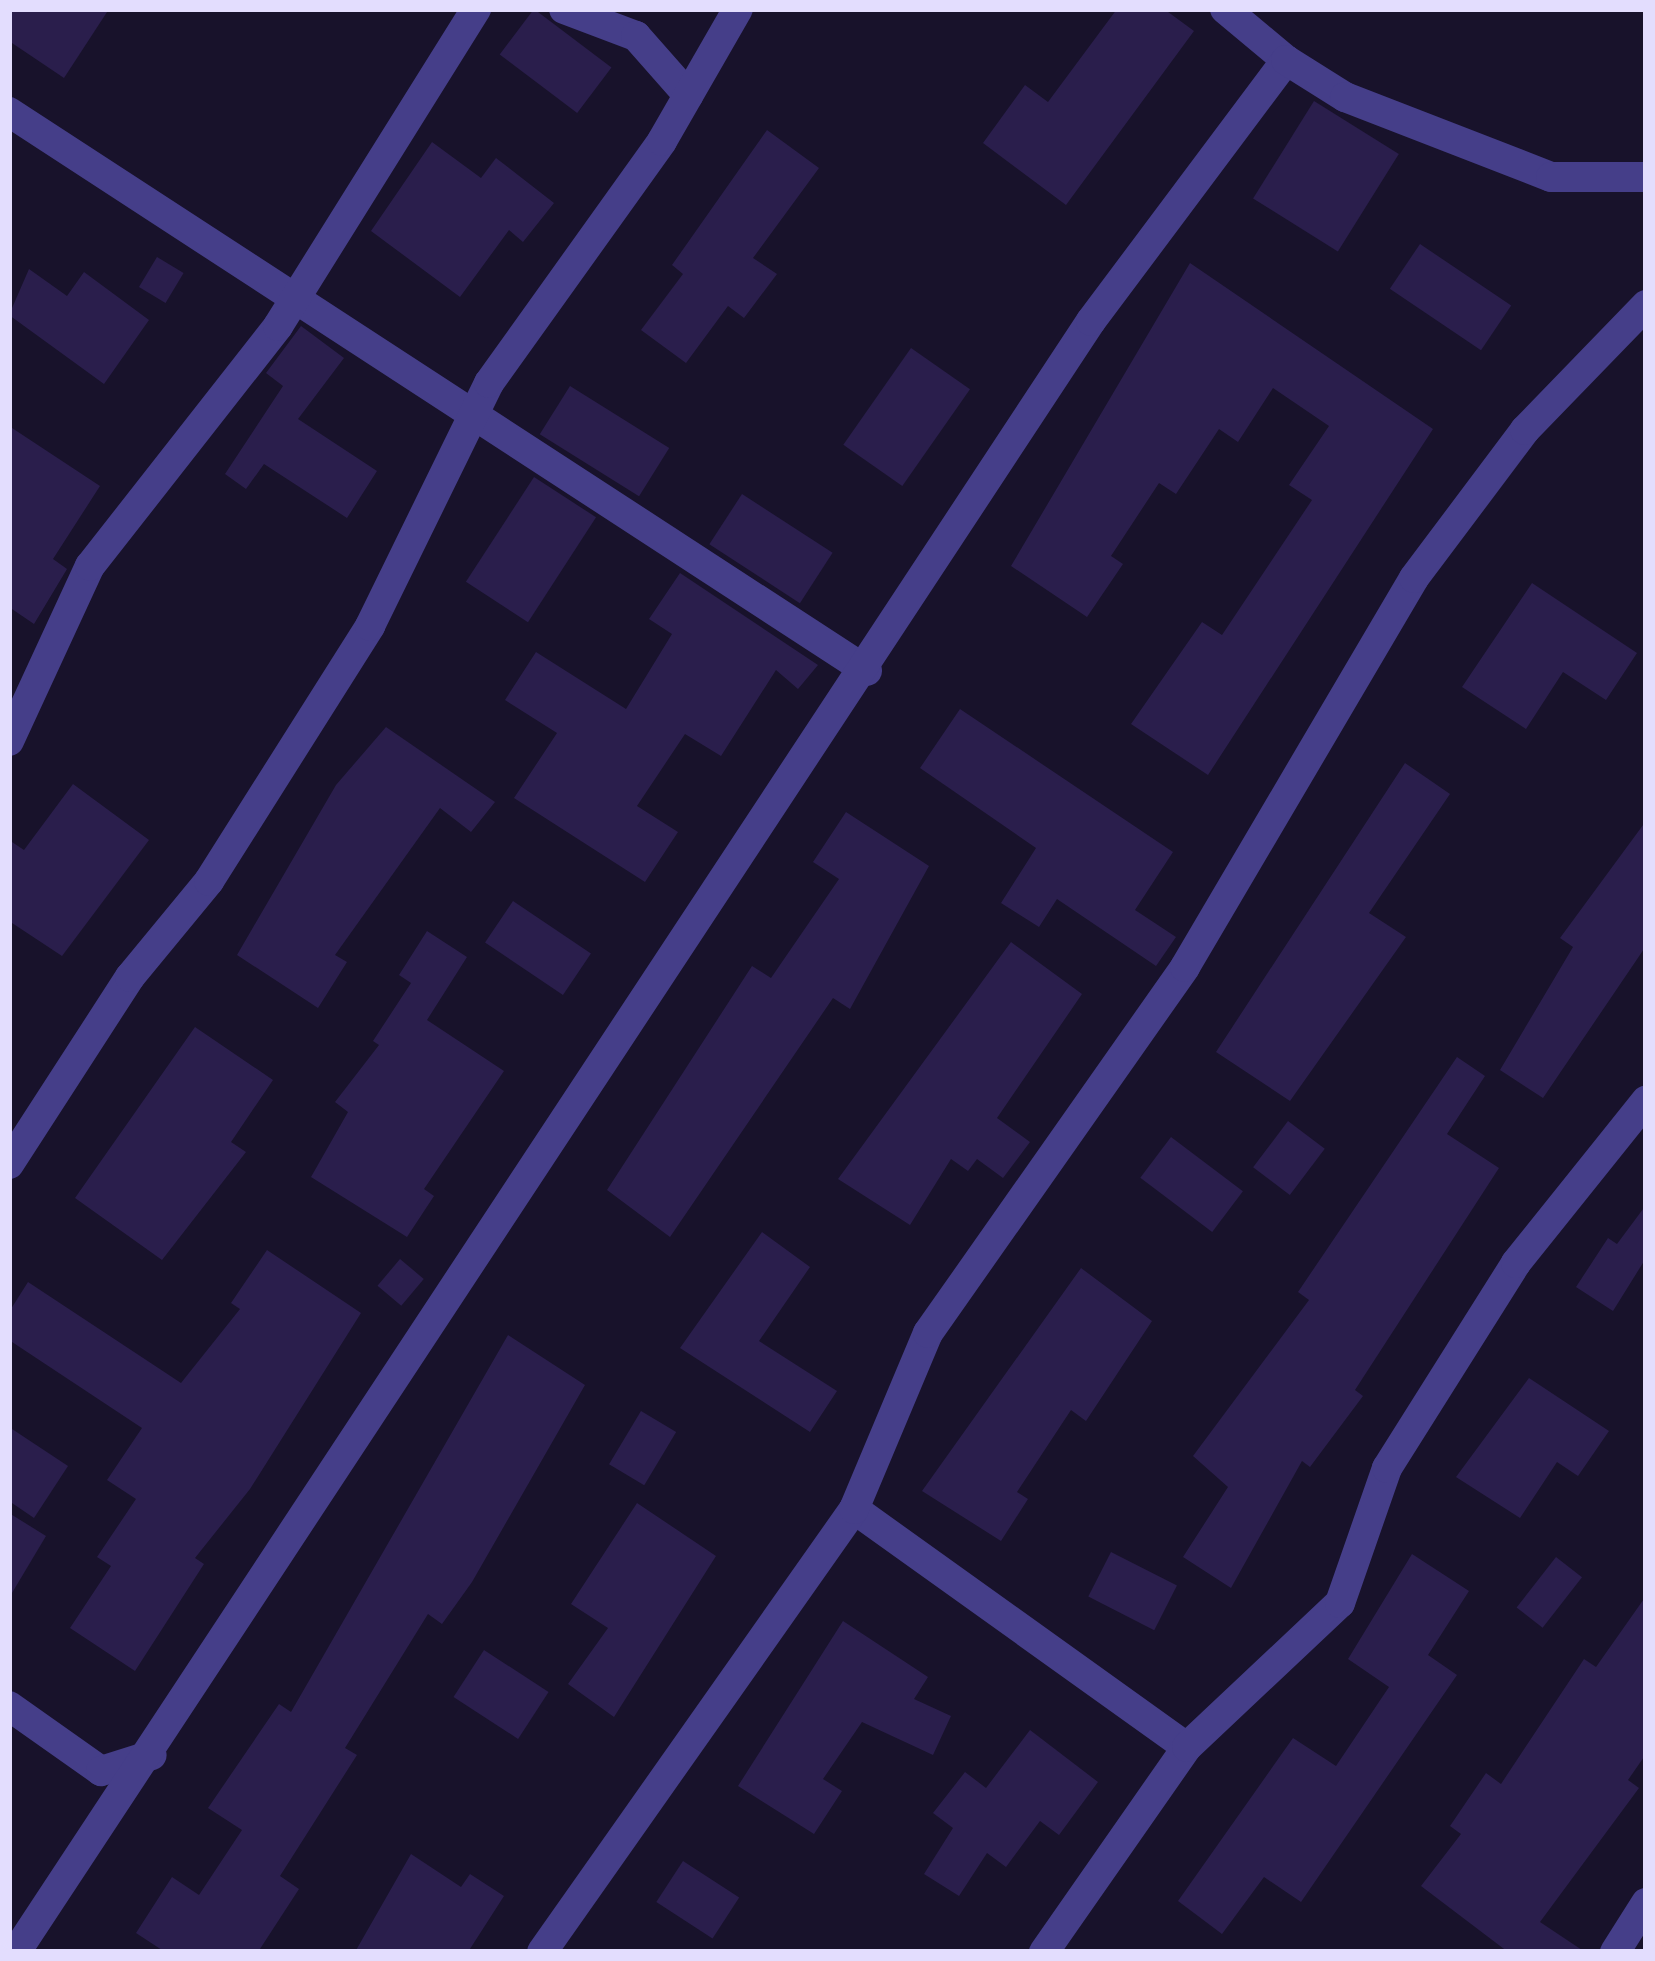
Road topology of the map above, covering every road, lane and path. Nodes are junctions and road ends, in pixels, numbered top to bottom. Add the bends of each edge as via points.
1 (476, 9) edge
2 (564, 9) edge
3 (738, 9) edge
4 (1226, 9) edge
5 (1286, 60) junction
6 (688, 95) junction
7 (9, 112) edge
8 (1646, 177) edge
9 (297, 294) junction
10 (1646, 305) edge
11 (472, 418) junction
12 (867, 671) junction
13 (9, 741) edge
14 (1646, 1101) edge
15 (9, 1164) edge
16 (854, 1509) junction
17 (9, 1706) edge
18 (1187, 1747) junction
19 (152, 1755) junction
20 (1642, 1918) edge
21 (16, 1952) edge
22 (542, 1952) edge
23 (1044, 1952) edge
24 (1615, 1952) edge

1 - 9 street
2 - 6 street via 636,36
3 - 6 street
4 - 5 street
5 - 8 street via 1345,98 1551,177
5 - 12 street via 1091,321
6 - 11 street
7 - 9 street
9 - 11 street
9 - 13 street via 91,566
10 - 16 street via 1525,430 1414,578 1185,967 928,1333
11 - 12 street
11 - 15 street via 358,646 209,881 130,977
12 - 19 street
14 - 18 street via 1516,1263 1388,1468 1340,1603
16 - 18 street
16 - 22 street
17 - 19 street via 100,1771
18 - 23 street
19 - 21 street
20 - 24 street

